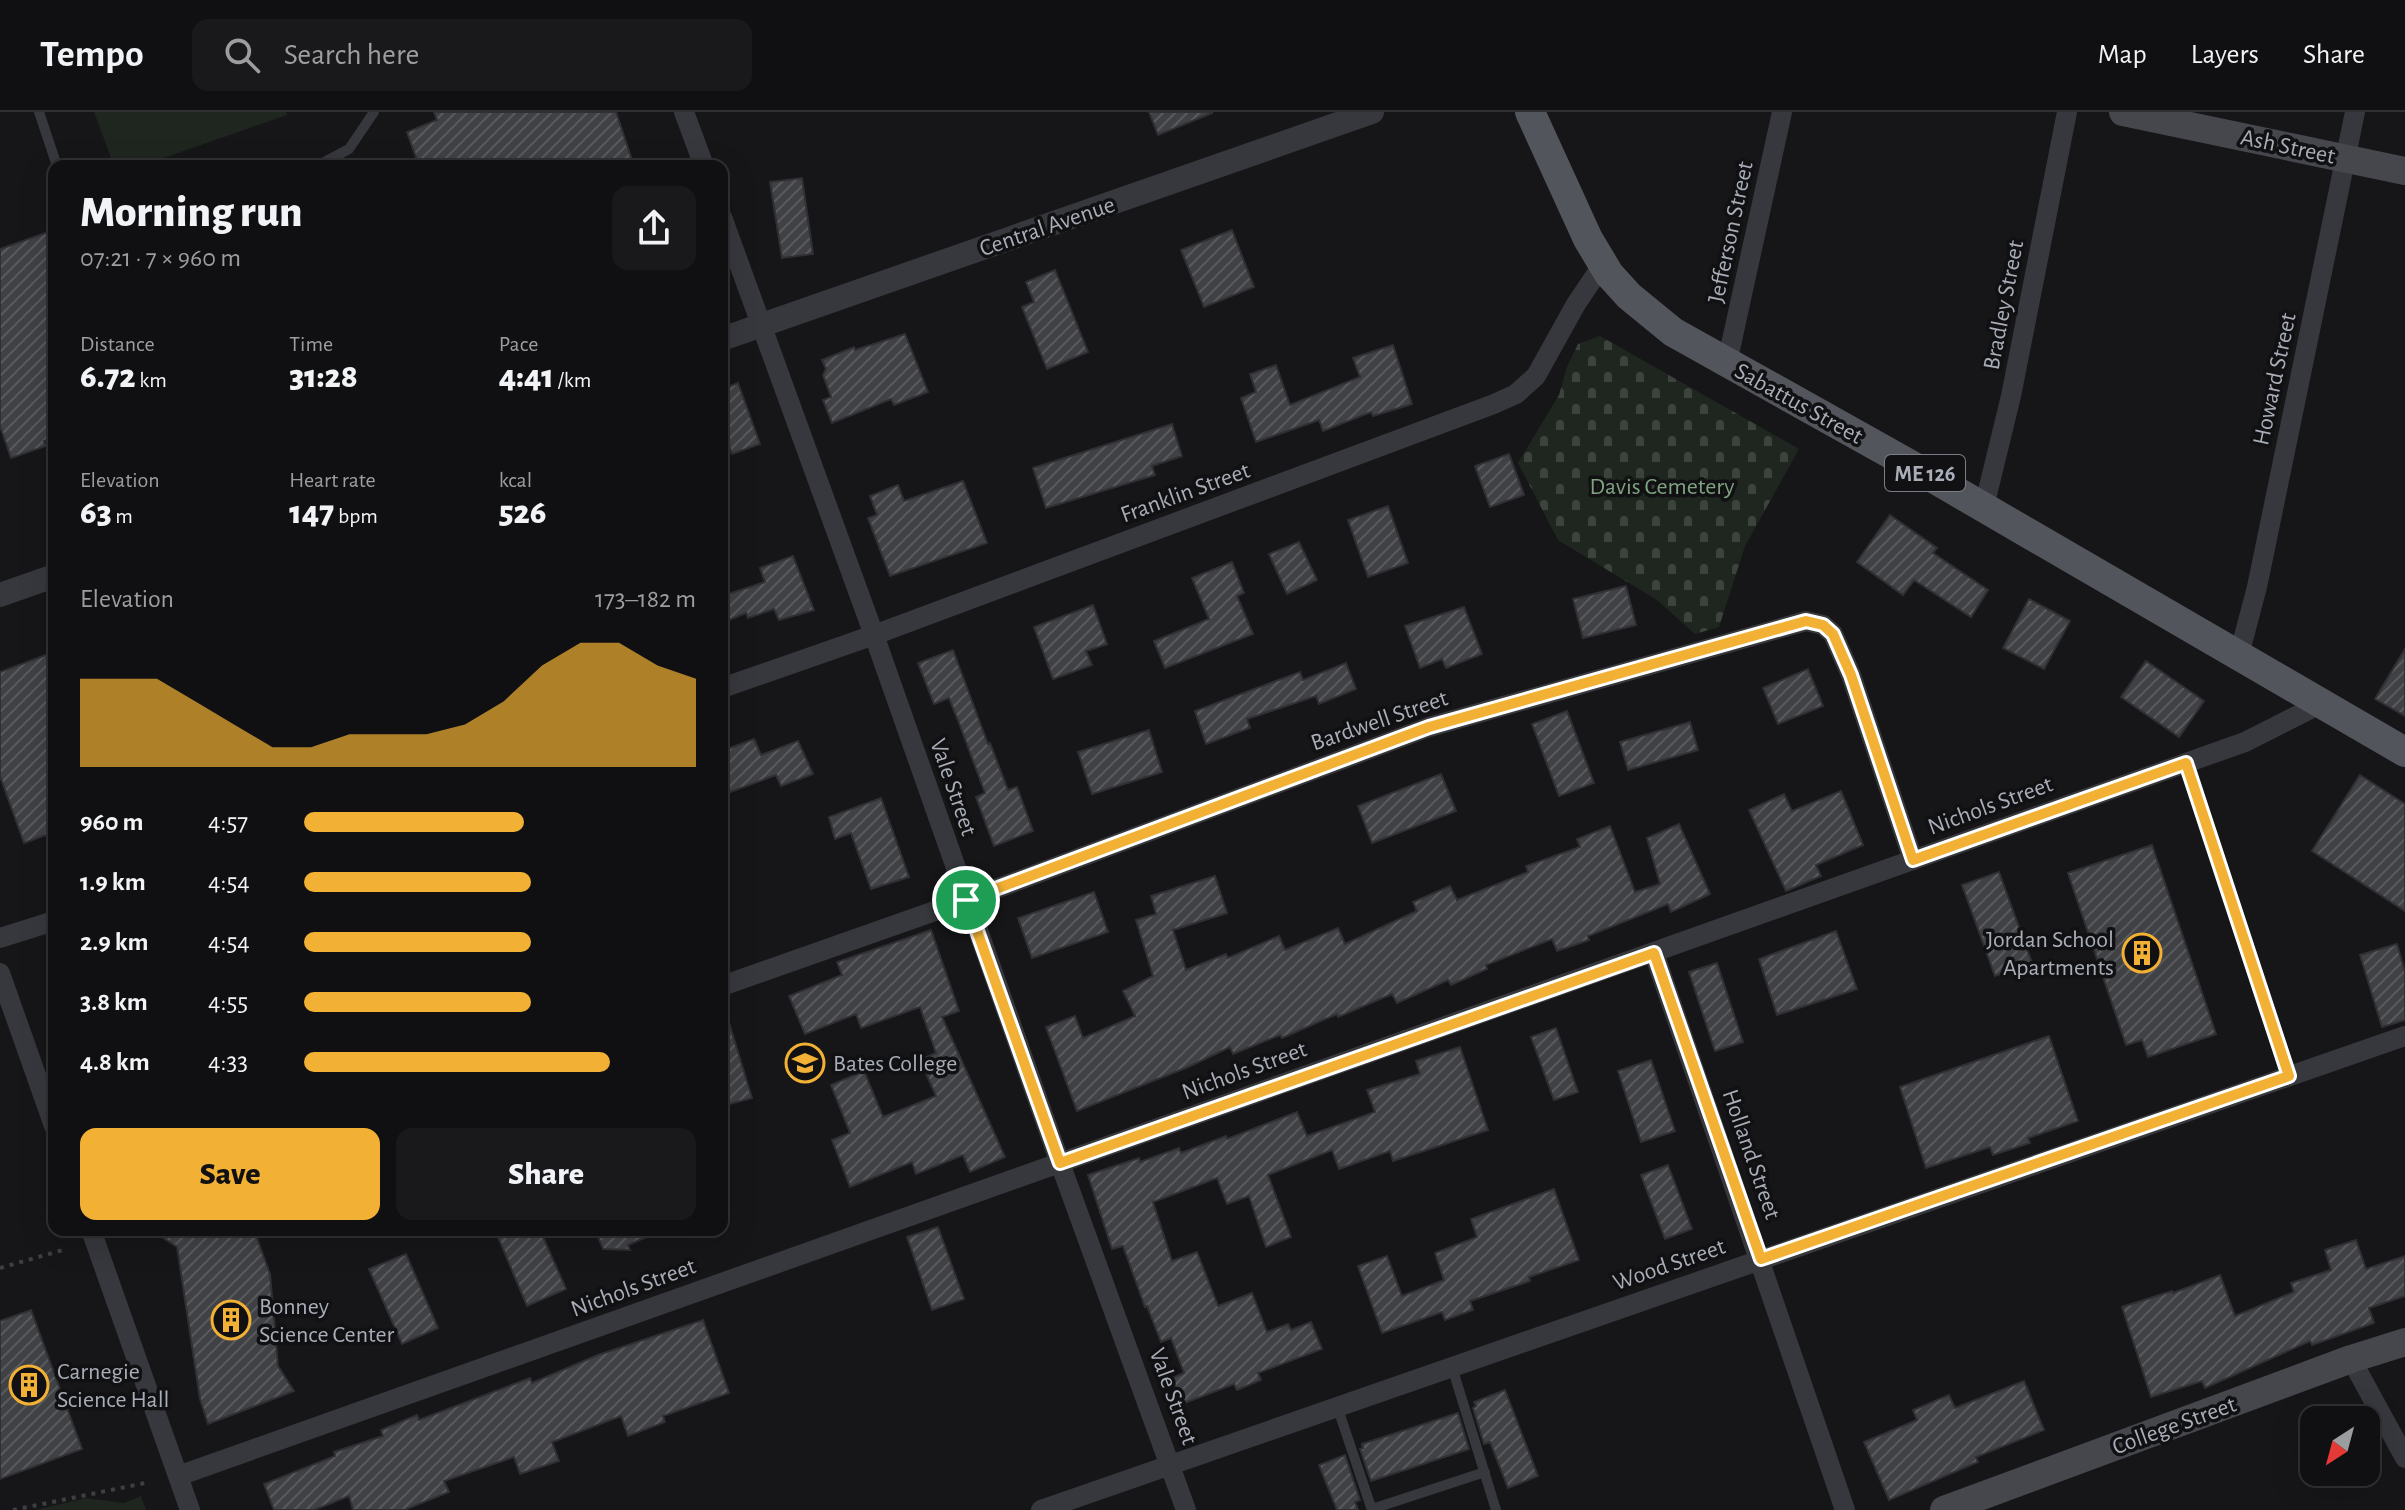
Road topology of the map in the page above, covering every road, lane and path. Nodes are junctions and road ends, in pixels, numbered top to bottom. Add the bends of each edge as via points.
1 (39, 112) edge
2 (374, 112) edge
3 (684, 112) edge
4 (1372, 112) edge
5 (1530, 112) edge
6 (1782, 112) edge
7 (2067, 112) edge
8 (2123, 112) edge
9 (2355, 112) edge
10 (2345, 159) junction
11 (55, 160) edge
12 (328, 160) edge
13 (702, 160) edge
14 (2405, 171) edge
15 (728, 234) edge
16 (1603, 264) junction
17 (761, 325) junction
18 (728, 337) edge
19 (1727, 363) junction
20 (1984, 507) junction
21 (48, 578) edge
22 (0, 595) edge
23 (874, 635) junction
24 (2239, 655) junction
25 (728, 686) edge
26 (2322, 703) junction
27 (2405, 752) edge
28 (2186, 763) junction
29 (1913, 860) junction
30 (966, 900) junction
31 (48, 923) edge
32 (0, 938) edge
33 (1654, 953) junction
34 (0, 973) edge
35 (728, 984) edge
36 (2405, 1036) edge
37 (2289, 1076) junction
38 (48, 1109) edge
39 (1060, 1163) junction
40 (93, 1236) edge
41 (63, 1250) dead end
42 (1761, 1259) junction
43 (0, 1268) edge
44 (2405, 1342) edge
45 (2351, 1359) junction
46 (1452, 1367) junction
47 (1337, 1406) junction
48 (2405, 1458) edge
49 (1171, 1464) junction
50 (1485, 1472) junction
51 (178, 1476) junction
52 (145, 1483) dead end
53 (13, 1510) edge
54 (190, 1510) edge
55 (1041, 1510) edge
56 (1186, 1510) edge
57 (1372, 1510) edge
58 (1496, 1510) edge
59 (1845, 1510) edge
60 (1944, 1510) edge

1 - 11 lane
2 - 12 lane via 349,149
3 - 13 street
4 - 17 street, Central Avenue
5 - 16 main road, Sabattus Street / ME 126
6 - 19 street, Jefferson Street
7 - 20 street, Bradley Street
8 - 10 main road, Ash Street
9 - 10 street, Howard Street
10 - 14 main road, Ash Street
10 - 24 street, Howard Street
15 - 17 street, Vale Street
16 - 19 main road, Sabattus Street / ME 126 via 1629,296 1673,332
16 - 23 street, Franklin Street via 1536,376 1516,394
17 - 18 street, Central Avenue
17 - 23 street, Vale Street
19 - 20 main road, Sabattus Street / ME 126
20 - 24 main road, Sabattus Street / ME 126
21 - 22 street
23 - 25 street, Franklin Street
23 - 30 street, Vale Street
24 - 26 main road, Sabattus Street / ME 126
26 - 27 main road, Sabattus Street / ME 126
26 - 28 street, Nichols Street via 2245,742
28 - 29 street, Nichols Street
28 - 37 lane
29 - 30 street, Bardwell Street via 1833,634 1806,621 1429,727
29 - 33 street, Nichols Street
30 - 35 street, Bardwell Street
30 - 39 street, Vale Street
31 - 32 street
33 - 39 street, Nichols Street
33 - 42 street, Holland Street
34 - 38 street
36 - 37 street, Wood Street
37 - 42 street, Wood Street
39 - 49 street, Vale Street
39 - 51 street, Nichols Street
40 - 51 street
41 - 43 path
42 - 46 street, Wood Street
42 - 59 street, Holland Street
44 - 45 main road, College Street
45 - 48 street
45 - 60 main road, College Street
46 - 47 street, Wood Street
46 - 50 lane
47 - 49 street, Wood Street
47 - 57 lane
49 - 55 street, Wood Street
49 - 56 street, Vale Street
50 - 57 lane
50 - 58 lane
51 - 54 street
52 - 53 path

